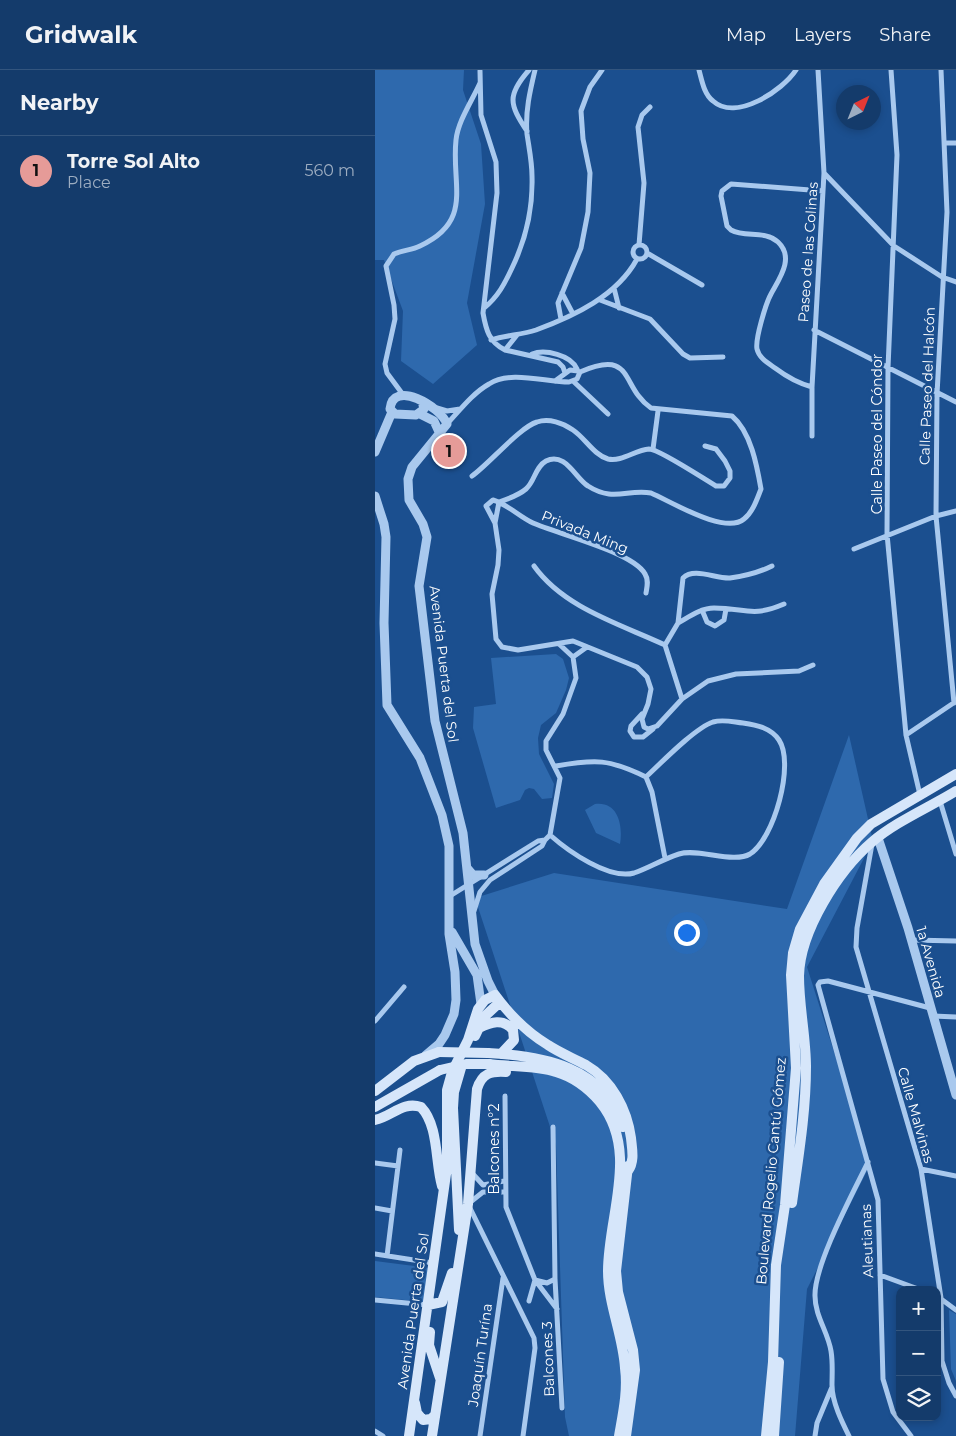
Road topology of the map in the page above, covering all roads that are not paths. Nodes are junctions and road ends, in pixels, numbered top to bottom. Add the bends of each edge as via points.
1 (480, 70) edge
2 (529, 70) edge
3 (535, 70) edge
4 (602, 70) edge
5 (699, 70) edge
6 (796, 70) edge
7 (818, 70) edge
8 (891, 70) edge
9 (941, 70) edge
10 (480, 83) junction
11 (650, 106) dead end
12 (527, 132) junction
13 (945, 143) junction
14 (956, 143) edge
15 (824, 173) junction
16 (823, 191) junction
17 (639, 245) junction
18 (894, 246) junction
19 (647, 253) junction
20 (637, 259) junction
21 (942, 277) junction
22 (956, 282) edge
23 (703, 285) dead end
24 (614, 288) junction
25 (501, 289) junction
26 (485, 293) junction
27 (562, 293) junction
28 (600, 300) junction
29 (484, 308) junction
30 (619, 308) junction
31 (573, 314) junction
32 (561, 319) junction
33 (814, 330) junction
34 (517, 335) junction
35 (491, 340) junction
36 (505, 350) junction
37 (531, 355) junction
38 (723, 357) dead end
39 (888, 368) junction
40 (578, 371) junction
41 (565, 373) junction
42 (555, 381) junction
43 (573, 381) junction
44 (812, 387) junction
45 (937, 394) junction
46 (404, 396) junction
47 (422, 401) junction
48 (956, 402) edge
49 (436, 408) junction
50 (461, 409) junction
51 (658, 411) junction
52 (392, 412) junction
53 (420, 414) junction
54 (608, 414) dead end
55 (447, 424) junction
56 (439, 432) junction
57 (812, 436) dead end
58 (705, 446) dead end
59 (653, 449) junction
60 (375, 452) edge
61 (472, 476) dead end
62 (375, 496) edge
63 (499, 502) junction
64 (956, 511) edge
65 (936, 516) junction
66 (495, 523) junction
67 (887, 534) junction
68 (854, 548) dead end
69 (534, 566) dead end
70 (772, 566) dead end
71 (646, 593) dead end
72 (784, 604) dead end
73 (726, 609) junction
74 (702, 610) junction
75 (678, 623) junction
76 (559, 644) junction
77 (665, 645) junction
78 (587, 647) junction
79 (573, 657) junction
80 (813, 665) dead end
81 (682, 699) junction
82 (955, 702) edge
83 (642, 714) junction
84 (653, 729) junction
85 (906, 735) junction
86 (556, 766) junction
87 (956, 774) edge
88 (646, 777) junction
89 (956, 791) edge
90 (920, 796) junction
91 (940, 801) junction
92 (457, 812) junction
93 (442, 815) junction
94 (550, 835) junction
95 (545, 840) junction
96 (875, 840) junction
97 (956, 854) edge
98 (665, 858) junction
99 (467, 868) junction
100 (484, 875) junction
101 (468, 885) junction
102 (450, 896) junction
103 (471, 921) junction
104 (449, 927) junction
105 (911, 940) junction
106 (956, 941) edge
107 (457, 943) junction
108 (475, 944) junction
109 (404, 987) dead end
110 (868, 991) junction
111 (498, 998) junction
112 (481, 1004) junction
113 (931, 1012) junction
114 (956, 1017) edge
115 (375, 1021) edge
116 (479, 1028) junction
117 (501, 1054) junction
118 (425, 1055) junction
119 (488, 1059) junction
120 (556, 1072) junction
121 (375, 1090) edge
122 (956, 1095) edge
123 (505, 1096) dead end
124 (375, 1107) edge
125 (375, 1120) edge
126 (553, 1127) dead end
127 (400, 1150) dead end
128 (868, 1162) junction
129 (375, 1163) edge
130 (398, 1166) junction
131 (921, 1169) junction
132 (471, 1170) junction
133 (628, 1171) junction
134 (956, 1176) edge
135 (504, 1181) junction
136 (483, 1185) junction
137 (443, 1190) junction
138 (483, 1192) junction
139 (504, 1192) junction
140 (468, 1204) junction
141 (375, 1208) edge
142 (392, 1211) junction
143 (462, 1235) junction
144 (375, 1254) edge
145 (387, 1256) junction
146 (434, 1263) junction
147 (457, 1267) junction
148 (880, 1275) junction
149 (503, 1277) junction
150 (555, 1279) junction
151 (535, 1280) junction
152 (910, 1286) edge
153 (937, 1286) edge
154 (941, 1299) edge
155 (375, 1300) edge
156 (529, 1301) dead end
157 (431, 1305) junction
158 (557, 1309) junction
159 (956, 1310) edge
160 (941, 1331) edge
161 (434, 1362) junction
162 (419, 1365) junction
163 (441, 1379) junction
164 (832, 1387) junction
165 (956, 1396) edge
166 (414, 1400) junction
167 (562, 1408) dead end
168 (435, 1415) junction
169 (375, 1431) edge
170 (382, 1436) edge
171 (409, 1436) edge
172 (432, 1436) edge
173 (480, 1436) edge
174 (523, 1436) edge
175 (619, 1436) edge
176 (626, 1436) edge
177 (766, 1436) edge
178 (774, 1436) edge
179 (815, 1436) edge
180 (849, 1436) edge
181 (911, 1436) edge

1 - 10 street
2 - 12 street via 512,98 517,117
3 - 12 street
4 - 27 street via 589,87 581,111 590,173 587,212 581,248
5 - 6 street via 712,101 727,107 760,101 784,84
7 - 15 street, Paseo de las Colinas
8 - 18 street, Calle Paseo del Cóndor via 897,156
9 - 13 street, Calle Paseo del Halcón
10 - 26 street via 481,115 497,173 496,219
10 - 46 street via 457,132 458,198 449,224 429,241 390,257 386,266 395,318 385,364 387,373
11 - 17 street via 640,118 638,128 644,183
12 - 25 street via 533,174 530,217
13 - 14 street
13 - 21 street, Calle Paseo del Halcón via 947,212
15 - 16 street, Paseo de las Colinas
15 - 18 street
16 - 33 street, Paseo de las Colinas
16 - 44 street via 731,184 721,196 727,226 735,233 773,239 783,249 785,269 770,296 757,350 785,376
17 - 19 street via 644,246
17 - 20 street via 633,251
18 - 21 street
18 - 39 street, Calle Paseo del Cóndor
19 - 20 street via 642,259
19 - 23 street
20 - 24 street
21 - 22 street
21 - 45 street, Calle Paseo del Halcón
24 - 28 street
24 - 30 street
25 - 26 street
25 - 29 street
26 - 29 street
27 - 31 street
27 - 32 street via 558,304
28 - 30 street
28 - 31 street
29 - 35 street via 485,325
30 - 38 street via 651,320 689,358
31 - 32 street
32 - 34 street
33 - 39 street
33 - 44 street, Paseo de las Colinas
34 - 35 street
34 - 36 street
35 - 36 street
36 - 37 street
37 - 40 street via 537,352 564,358 572,362
37 - 41 street via 558,362
39 - 45 street
39 - 67 street, Calle Paseo del Cóndor
40 - 41 street
40 - 43 street via 579,376
40 - 51 street via 608,363 620,368 644,404
41 - 42 street
42 - 43 street, Avenida Puerta del Sol
42 - 50 street, Avenida Puerta del Sol via 496,380
43 - 54 street
44 - 57 street, Paseo de las Colinas
45 - 48 street
45 - 65 street, Calle Paseo del Halcón
46 - 47 street
46 - 52 street via 393,402
47 - 49 street
47 - 53 street via 424,409
49 - 50 street via 447,411
49 - 55 street
50 - 55 street, Avenida Puerta del Sol
51 - 59 street
51 - 63 street via 724,413 737,420 750,446 761,489 744,520 725,525 651,492 621,496 601,493 587,486 570,467 557,459 540,466 527,488
52 - 53 street
52 - 60 street
53 - 56 street via 434,421
55 - 56 street, Avenida Puerta del Sol
56 - 92 street, Avenida Puerta del Sol via 412,467 408,490 412,508 427,536 419,586 435,721
58 - 59 street via 715,449 728,466 730,478 724,486 716,486
59 - 61 street via 606,458 575,431 548,420 536,422 525,429
62 - 93 street via 386,538 384,623 387,705 420,758
63 - 66 street
63 - 66 street via 490,501 487,506
63 - 71 street, Privada Ming via 533,523 609,550 637,566 648,582
64 - 65 street
65 - 67 street
65 - 82 street, Calle Paseo del Halcón
66 - 76 street via 499,550 492,594 496,639 502,647 510,650
67 - 68 street
67 - 85 street, Calle Paseo del Cóndor
69 - 77 street via 543,579 569,600
70 - 75 street via 756,574 729,578 686,575 681,585
72 - 73 street via 757,613
73 - 74 street
73 - 74 street via 724,620 715,626 707,622
74 - 75 street
75 - 77 street
76 - 78 street via 573,641
76 - 79 street
77 - 81 street
78 - 79 street
78 - 83 street via 637,667 647,677 651,689
79 - 86 street via 576,678 563,714 546,741 546,750
80 - 81 street via 792,672 723,676 708,681
81 - 84 street
82 - 85 street
83 - 84 street via 644,727
83 - 84 street via 631,726 634,737 643,737
85 - 90 street, Calle Paseo del Cóndor
86 - 88 street via 597,760 611,762
86 - 94 street via 560,778 559,791
87 - 90 main road, Boulevard Rogelio Cantú Gómez
88 - 98 street via 653,792
88 - 98 street via 706,726 724,720 759,726 771,732 779,740 786,757 785,777 772,824 749,855 689,853
89 - 91 main road, Boulevard Rogelio Cantú Gómez
90 - 177 main road, Boulevard Rogelio Cantú Gómez via 871,824 857,838 799,929 793,953 791,975 796,1068 785,1205 776,1265 773,1362
91 - 96 main road, Boulevard Rogelio Cantú Gómez
91 - 97 street
92 - 93 street
92 - 99 street, Avenida Puerta del Sol
93 - 102 street via 449,846
94 - 95 street
94 - 98 street via 591,863 622,875 635,873
95 - 100 street via 538,841
95 - 103 street via 542,846 485,885
96 - 105 street, 1a Avenida
96 - 110 street, Calle Malvinas via 856,947
96 - 178 main road, Boulevard Rogelio Cantú Gómez via 850,865 811,929 801,960 799,976 806,1067 783,1265
99 - 100 street via 473,875
99 - 101 street, Avenida Puerta del Sol
100 - 101 street
101 - 102 street
101 - 103 street, Avenida Puerta del Sol
102 - 104 street
103 - 108 street, Avenida Puerta del Sol
104 - 107 street
104 - 118 street via 455,972 454,1014 445,1035
105 - 106 street
105 - 113 street, 1a Avenida
107 - 108 street
107 - 112 street via 477,975
108 - 111 street, Avenida Puerta del Sol via 488,981
109 - 115 street
110 - 113 street
110 - 128 street, Aleutianas via 828,980 818,986
110 - 131 street, Calle Malvinas
111 - 112 main road
111 - 116 main road
111 - 133 main road via 536,1037 587,1066 615,1093 629,1127 633,1158
112 - 137 main road, Avenida Puerta del Sol via 447,1090 447,1167
113 - 114 street
113 - 122 street, 1a Avenida
116 - 117 main road via 495,1022 505,1023 513,1030 514,1040
116 - 143 main road via 457,1077 454,1092 459,1232
117 - 119 main road
117 - 133 main road via 561,1064 589,1078 621,1119
118 - 119 main road, bridge via 439,1052
118 - 121 main road
119 - 120 main road
119 - 124 main road, bridge via 440,1070
120 - 132 main road via 493,1071 483,1077 477,1089
120 - 175 main road via 571,1078 595,1096 613,1122 619,1148 620,1172 608,1271 627,1388
123 - 135 street, Balcones n°2
125 - 137 main road via 406,1105 421,1107 427,1112
126 - 150 street, Balcones 3
127 - 130 street
128 - 148 street, Aleutianas via 880,1214
128 - 164 street via 815,1284 818,1312 831,1348
129 - 130 street
130 - 142 street
131 - 134 street
131 - 153 street, Calle Malvinas
132 - 136 street
132 - 140 main road
133 - 176 main road via 616,1271 635,1370
135 - 136 street
135 - 139 street, Balcones n°2
136 - 138 street
137 - 146 main road, Avenida Puerta del Sol
138 - 139 street
138 - 140 street
139 - 151 street, Balcones n°2 via 511,1226
140 - 143 main road
140 - 149 street
141 - 142 street
142 - 145 street
143 - 147 main road
144 - 145 street
145 - 146 street
146 - 157 main road, Avenida Puerta del Sol via 439,1272
147 - 157 main road via 448,1282 444,1300
147 - 163 main road
148 - 152 street
148 - 181 street, Aleutianas via 883,1379 893,1412
149 - 173 street, Joaquín Turína
149 - 174 street via 535,1338
150 - 151 street via 547,1283
150 - 158 street, Balcones 3
151 - 156 street
151 - 158 street, Balcones n°2
154 - 159 street
155 - 157 street
157 - 161 main road via 429,1340
157 - 162 main road, Avenida Puerta del Sol
158 - 167 street, Balcones 3
160 - 165 street, Calle Malvinas via 942,1361
161 - 162 main road via 427,1360
161 - 163 main road
162 - 166 main road, Avenida Puerta del Sol
163 - 168 main road
164 - 179 street
164 - 180 street
166 - 168 main road via 417,1413 423,1420
166 - 171 main road, Avenida Puerta del Sol
168 - 172 main road
169 - 170 street

